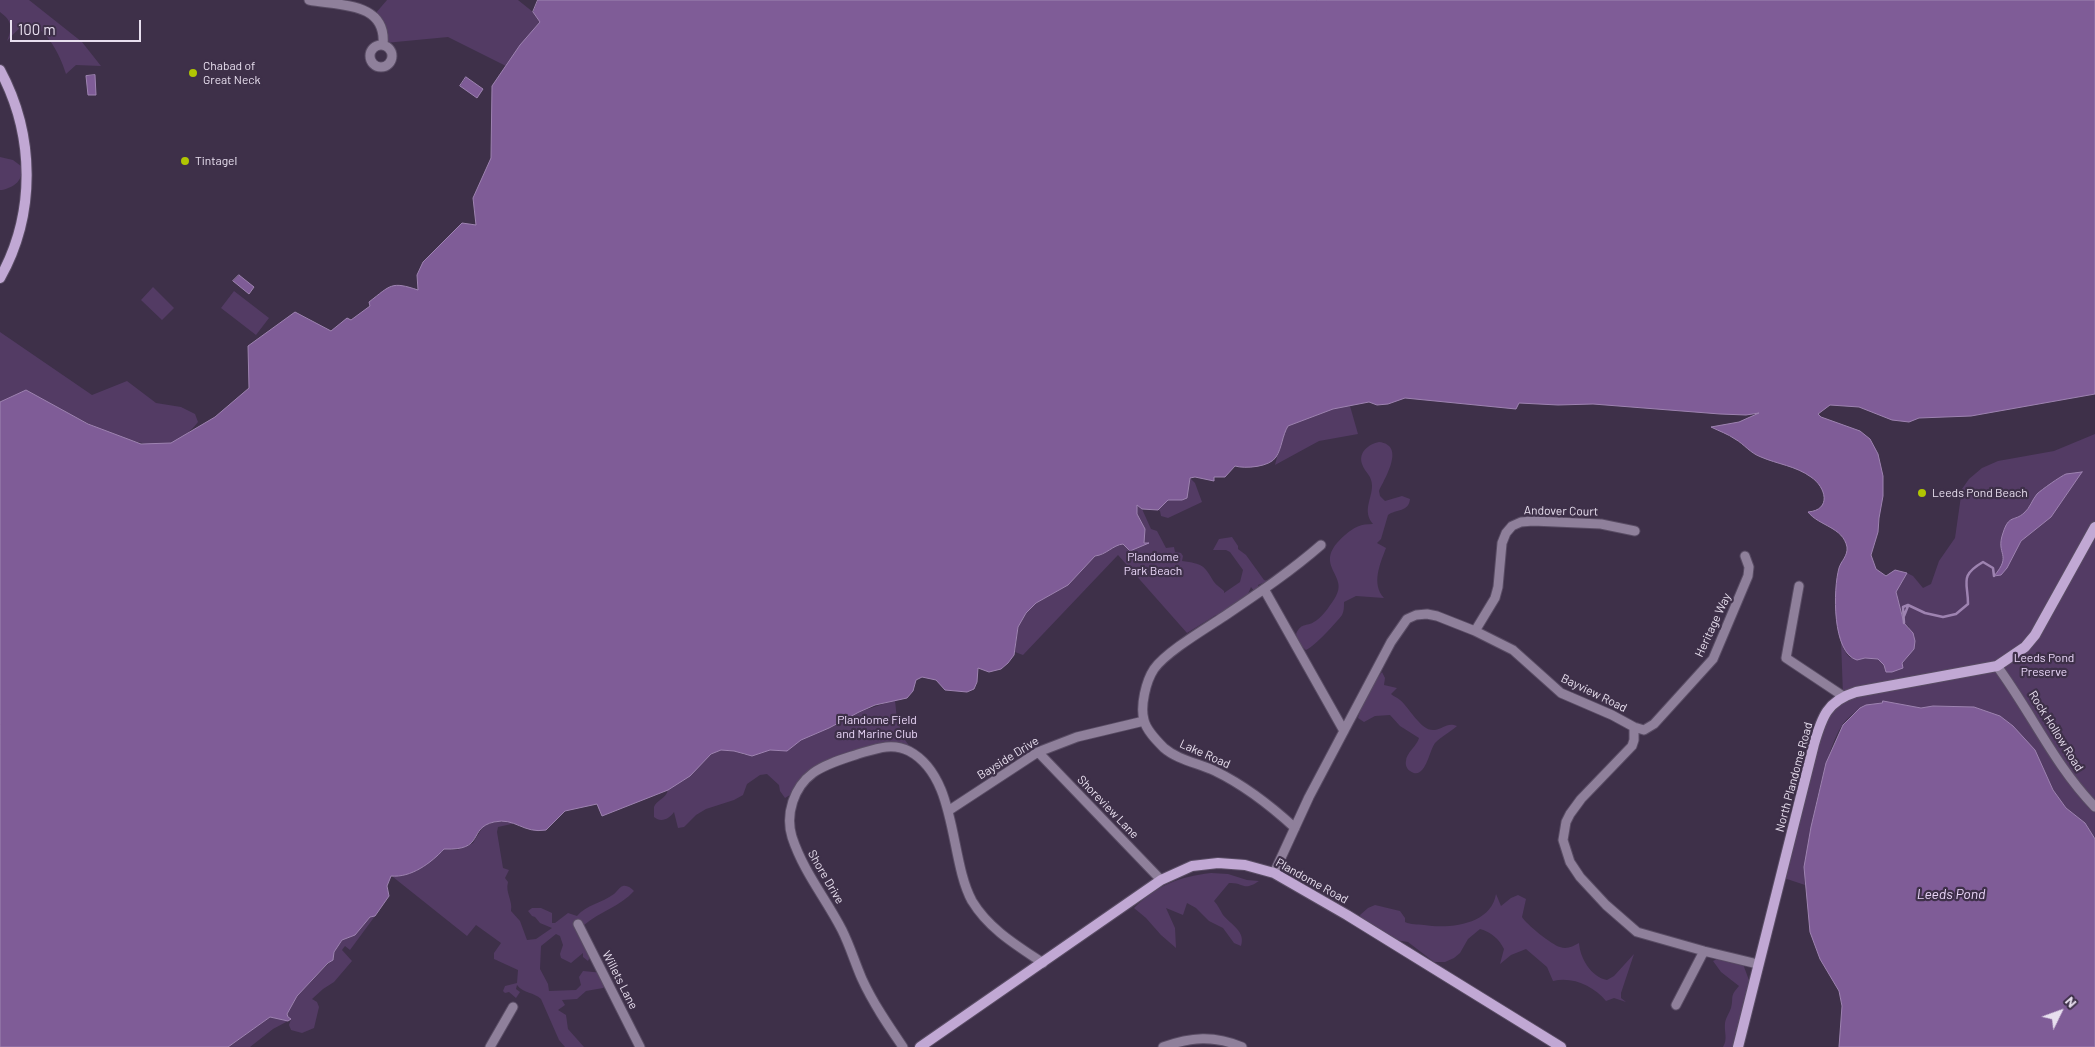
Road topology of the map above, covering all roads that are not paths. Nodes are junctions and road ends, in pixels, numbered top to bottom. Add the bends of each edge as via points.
1 (309, 0) edge
2 (383, 45) dead end
3 (0, 70) edge
4 (0, 278) edge
5 (2095, 527) edge
6 (1634, 531) dead end
7 (1320, 545) dead end
8 (1745, 556) dead end
9 (1799, 586) dead end
10 (1264, 589) junction
11 (1475, 631) junction
12 (1998, 666) junction
13 (1843, 696) junction
14 (1144, 721) junction
15 (1634, 727) junction
16 (1344, 731) junction
17 (1038, 752) junction
18 (2095, 807) edge
19 (948, 811) junction
20 (1295, 828) junction
21 (1274, 872) junction
22 (1161, 880) junction
23 (578, 924) dead end
24 (1704, 952) junction
25 (1043, 962) junction
26 (1758, 964) junction
27 (1676, 1005) dead end
28 (513, 1007) dead end
29 (490, 1047) edge
30 (640, 1047) edge
31 (903, 1047) edge
32 (920, 1047) edge
33 (1163, 1047) edge
34 (1242, 1047) edge
35 (1562, 1047) edge
36 (1738, 1047) edge

1 - 2 street via 344,4 370,14 381,26
3 - 4 main road via 18,114 27,160 21,226
5 - 12 main road via 2035,635 2025,647
6 - 11 street, Andover Court via 1601,524 1533,521 1512,526 1502,543 1495,598
7 - 10 street
8 - 15 street, Heritage Way via 1748,576 1713,658 1651,727 1644,730
9 - 13 street via 1786,658
10 - 14 street via 1192,637 1157,665 1146,686
10 - 16 street
11 - 15 street, Bayview Road via 1512,650 1561,693
11 - 16 street, Bayview Road via 1427,614 1407,619 1391,642
12 - 13 main road
12 - 18 street, Rock Hollow Road via 2070,777
13 - 26 main road, North Plandome Road via 1830,706 1821,720
14 - 17 street, Bayside Drive via 1077,737
14 - 20 street, Lake Road via 1155,738 1174,755 1243,785
15 - 24 street, Bayview Road via 1632,746 1570,814 1564,831 1565,851 1580,877 1628,926 1646,936
16 - 20 street, Bayview Road
17 - 19 street, Bayside Drive
17 - 22 street, Shoreview Lane
19 - 25 street, Shore Drive via 964,882 972,900 1002,936
19 - 31 street, Shore Drive via 940,788 925,765 909,751 891,746 851,756 814,772 800,784 791,807 791,832 800,859 844,932 862,978
20 - 21 street, Bayview Road
21 - 22 main road, Plandome Road via 1218,862 1192,866
21 - 35 main road, Plandome Road
22 - 25 main road, Plandome Road
23 - 30 street, Willets Lane
24 - 26 street, Bayview Road
24 - 27 street
25 - 32 main road, Plandome Road
26 - 36 main road, North Plandome Road
28 - 29 street
33 - 34 street via 1199,1037

